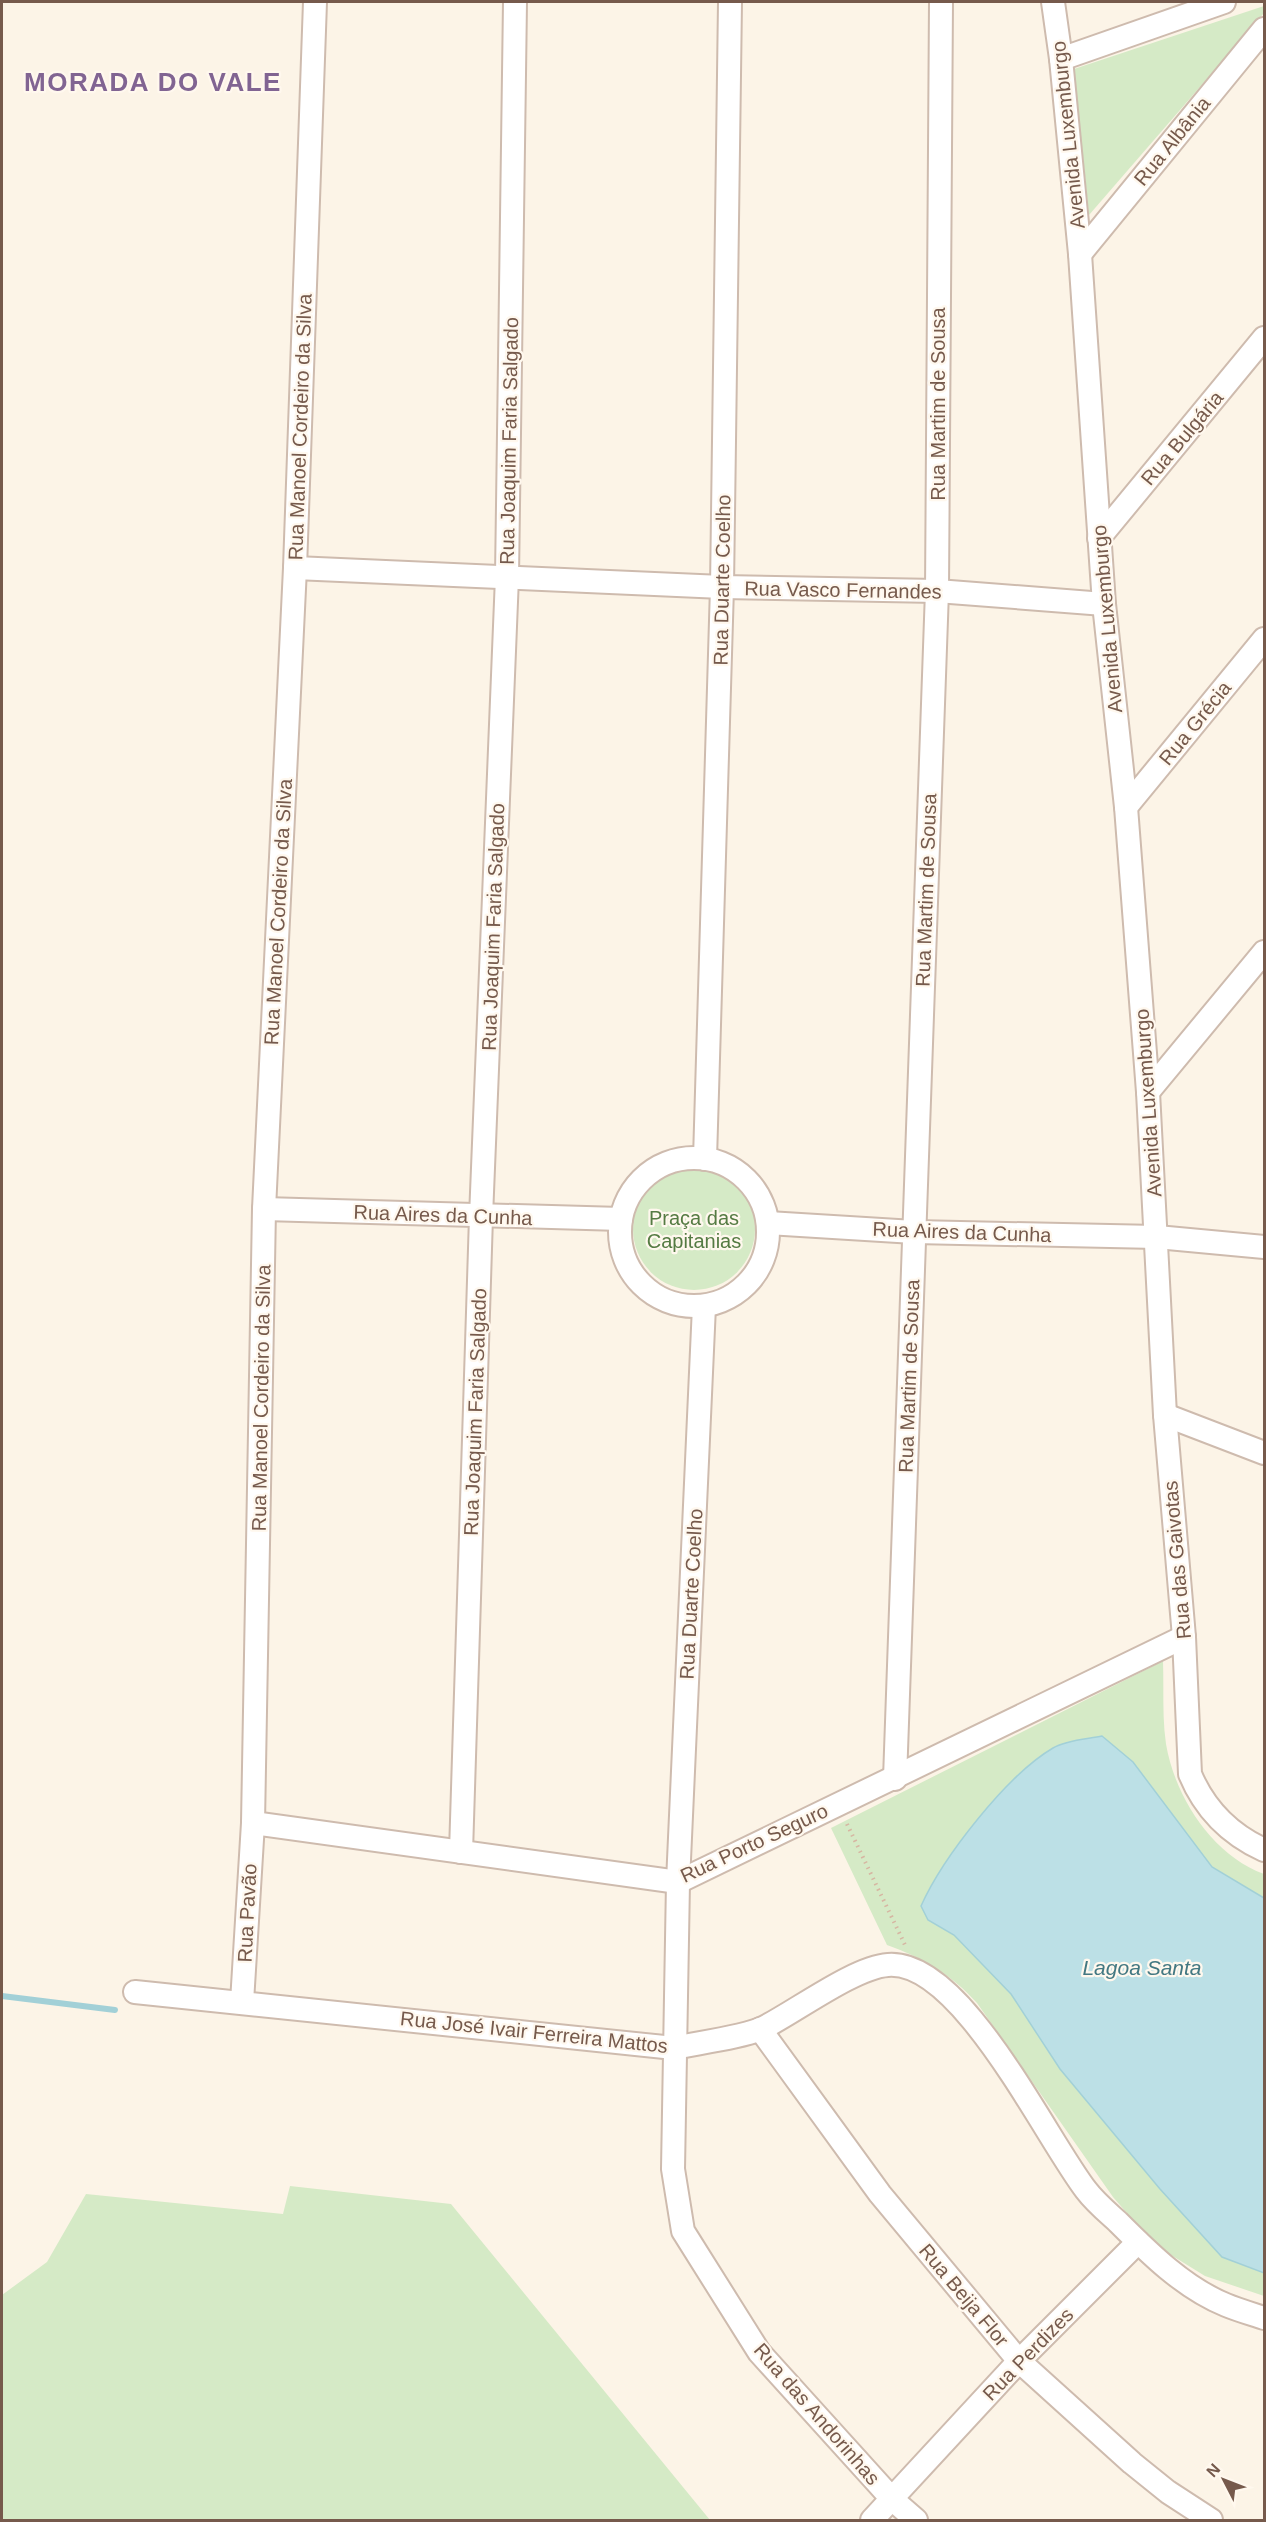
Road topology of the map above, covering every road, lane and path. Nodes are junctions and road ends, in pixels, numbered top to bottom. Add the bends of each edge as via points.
1 (315, 2) edge
2 (515, 2) edge
3 (730, 2) edge
4 (941, 2) edge
5 (1053, 2) edge
6 (1224, 2) edge
7 (1264, 29) edge
8 (1061, 59) junction
9 (1080, 254) junction
10 (1264, 338) edge
11 (1099, 538) junction
12 (295, 568) junction
13 (507, 577) junction
14 (722, 587) junction
15 (937, 591) junction
16 (1104, 604) junction
17 (1264, 639) edge
18 (1126, 807) junction
19 (1264, 952) edge
20 (1148, 1092) junction
21 (705, 1159) junction
22 (264, 1209) junction
23 (482, 1217) junction
24 (621, 1219) junction
25 (768, 1223) junction
26 (914, 1232) junction
27 (1157, 1237) junction
28 (1264, 1247) edge
29 (704, 1306) junction
30 (1165, 1415) junction
31 (1264, 1453) edge
32 (1184, 1637) junction
33 (895, 1779) junction
34 (838, 1804) junction
35 (253, 1823) junction
36 (1264, 1847) edge
37 (461, 1852) junction
38 (678, 1882) junction
39 (916, 1969) junction
40 (135, 1992) dead end
41 (242, 2002) junction
42 (760, 2029) junction
43 (674, 2048) junction
44 (1138, 2242) junction
45 (1264, 2318) edge
46 (1019, 2361) junction
47 (893, 2500) junction
48 (872, 2520) edge
49 (916, 2520) edge
50 (1211, 2520) edge

1 - 12 street, Rua Manoel Cordeiro da Silva
2 - 13 street, Rua Joaquim Faria Salgado
3 - 14 street, Rua Duarte Coelho
4 - 15 street, Rua Martim de Sousa
5 - 8 street, Avenida Luxemburgo
6 - 8 street
7 - 9 street, Rua Albânia
8 - 9 street, Avenida Luxemburgo
9 - 11 street, Avenida Luxemburgo
10 - 11 street, Rua Bulgária
11 - 16 street, Avenida Luxemburgo
12 - 13 street, Rua Vasco Fernandes
12 - 22 street, Rua Manoel Cordeiro da Silva
13 - 14 street, Rua Vasco Fernandes
13 - 23 street, Rua Joaquim Faria Salgado
14 - 15 street, Rua Vasco Fernandes
14 - 21 street, Rua Duarte Coelho
15 - 16 street, Rua Vasco Fernandes
15 - 26 street, Rua Martim de Sousa
16 - 18 street, Avenida Luxemburgo
17 - 18 street, Rua Grécia
18 - 20 street, Avenida Luxemburgo
19 - 20 street
20 - 27 street, Avenida Luxemburgo
21 - 24 street via 677,1160 651,1172 631,1192
21 - 25 street via 728,1166 748,1180 761,1200
22 - 23 street, Rua Aires da Cunha
22 - 35 street, Rua Manoel Cordeiro da Silva
23 - 24 street, Rua Aires da Cunha
23 - 37 street, Rua Joaquim Faria Salgado
24 - 29 street via 621,1247 631,1273 650,1293 676,1304
25 - 26 street, Rua Aires da Cunha
25 - 29 street via 764,1256 747,1284
26 - 27 street, Rua Aires da Cunha
26 - 33 street, Rua Martim de Sousa
27 - 28 street, Rua Aires da Cunha
27 - 30 street, Rua das Gaivotas
29 - 38 street, Rua Duarte Coelho
30 - 31 street
30 - 32 street, Rua das Gaivotas
32 - 33 street, Rua Porto Seguro
32 - 36 street, Rua das Gaivotas via 1190,1774 1216,1817 1241,1838
33 - 34 street, Rua Porto Seguro
34 - 38 street, Rua Porto Seguro
34 - 39 path
35 - 37 street, Rua Porto Seguro
35 - 41 street, Rua Pavão
37 - 38 street, Rua Porto Seguro
38 - 43 street, Rua das Andorinhas
39 - 42 street, Rua José Ivair Ferreira Mattos via 887,1965 859,1974
39 - 44 street, Rua José Ivair Ferreira Mattos via 950,1994 987,2038 1086,2191
40 - 41 street, Rua José Ivair Ferreira Mattos
41 - 43 street, Rua José Ivair Ferreira Mattos
42 - 43 street, Rua José Ivair Ferreira Mattos
42 - 46 street, Rua Beija Flor via 880,2194
43 - 47 street, Rua das Andorinhas via 673,2169 682,2231 759,2352
44 - 45 street, Rua José Ivair Ferreira Mattos via 1189,2283 1224,2304
44 - 46 street, Rua Perdizes
46 - 47 street, Rua Perdizes
46 - 50 street, Rua Beija Flor via 1132,2463
47 - 48 street, Rua Perdizes
47 - 49 street, Rua das Andorinhas

